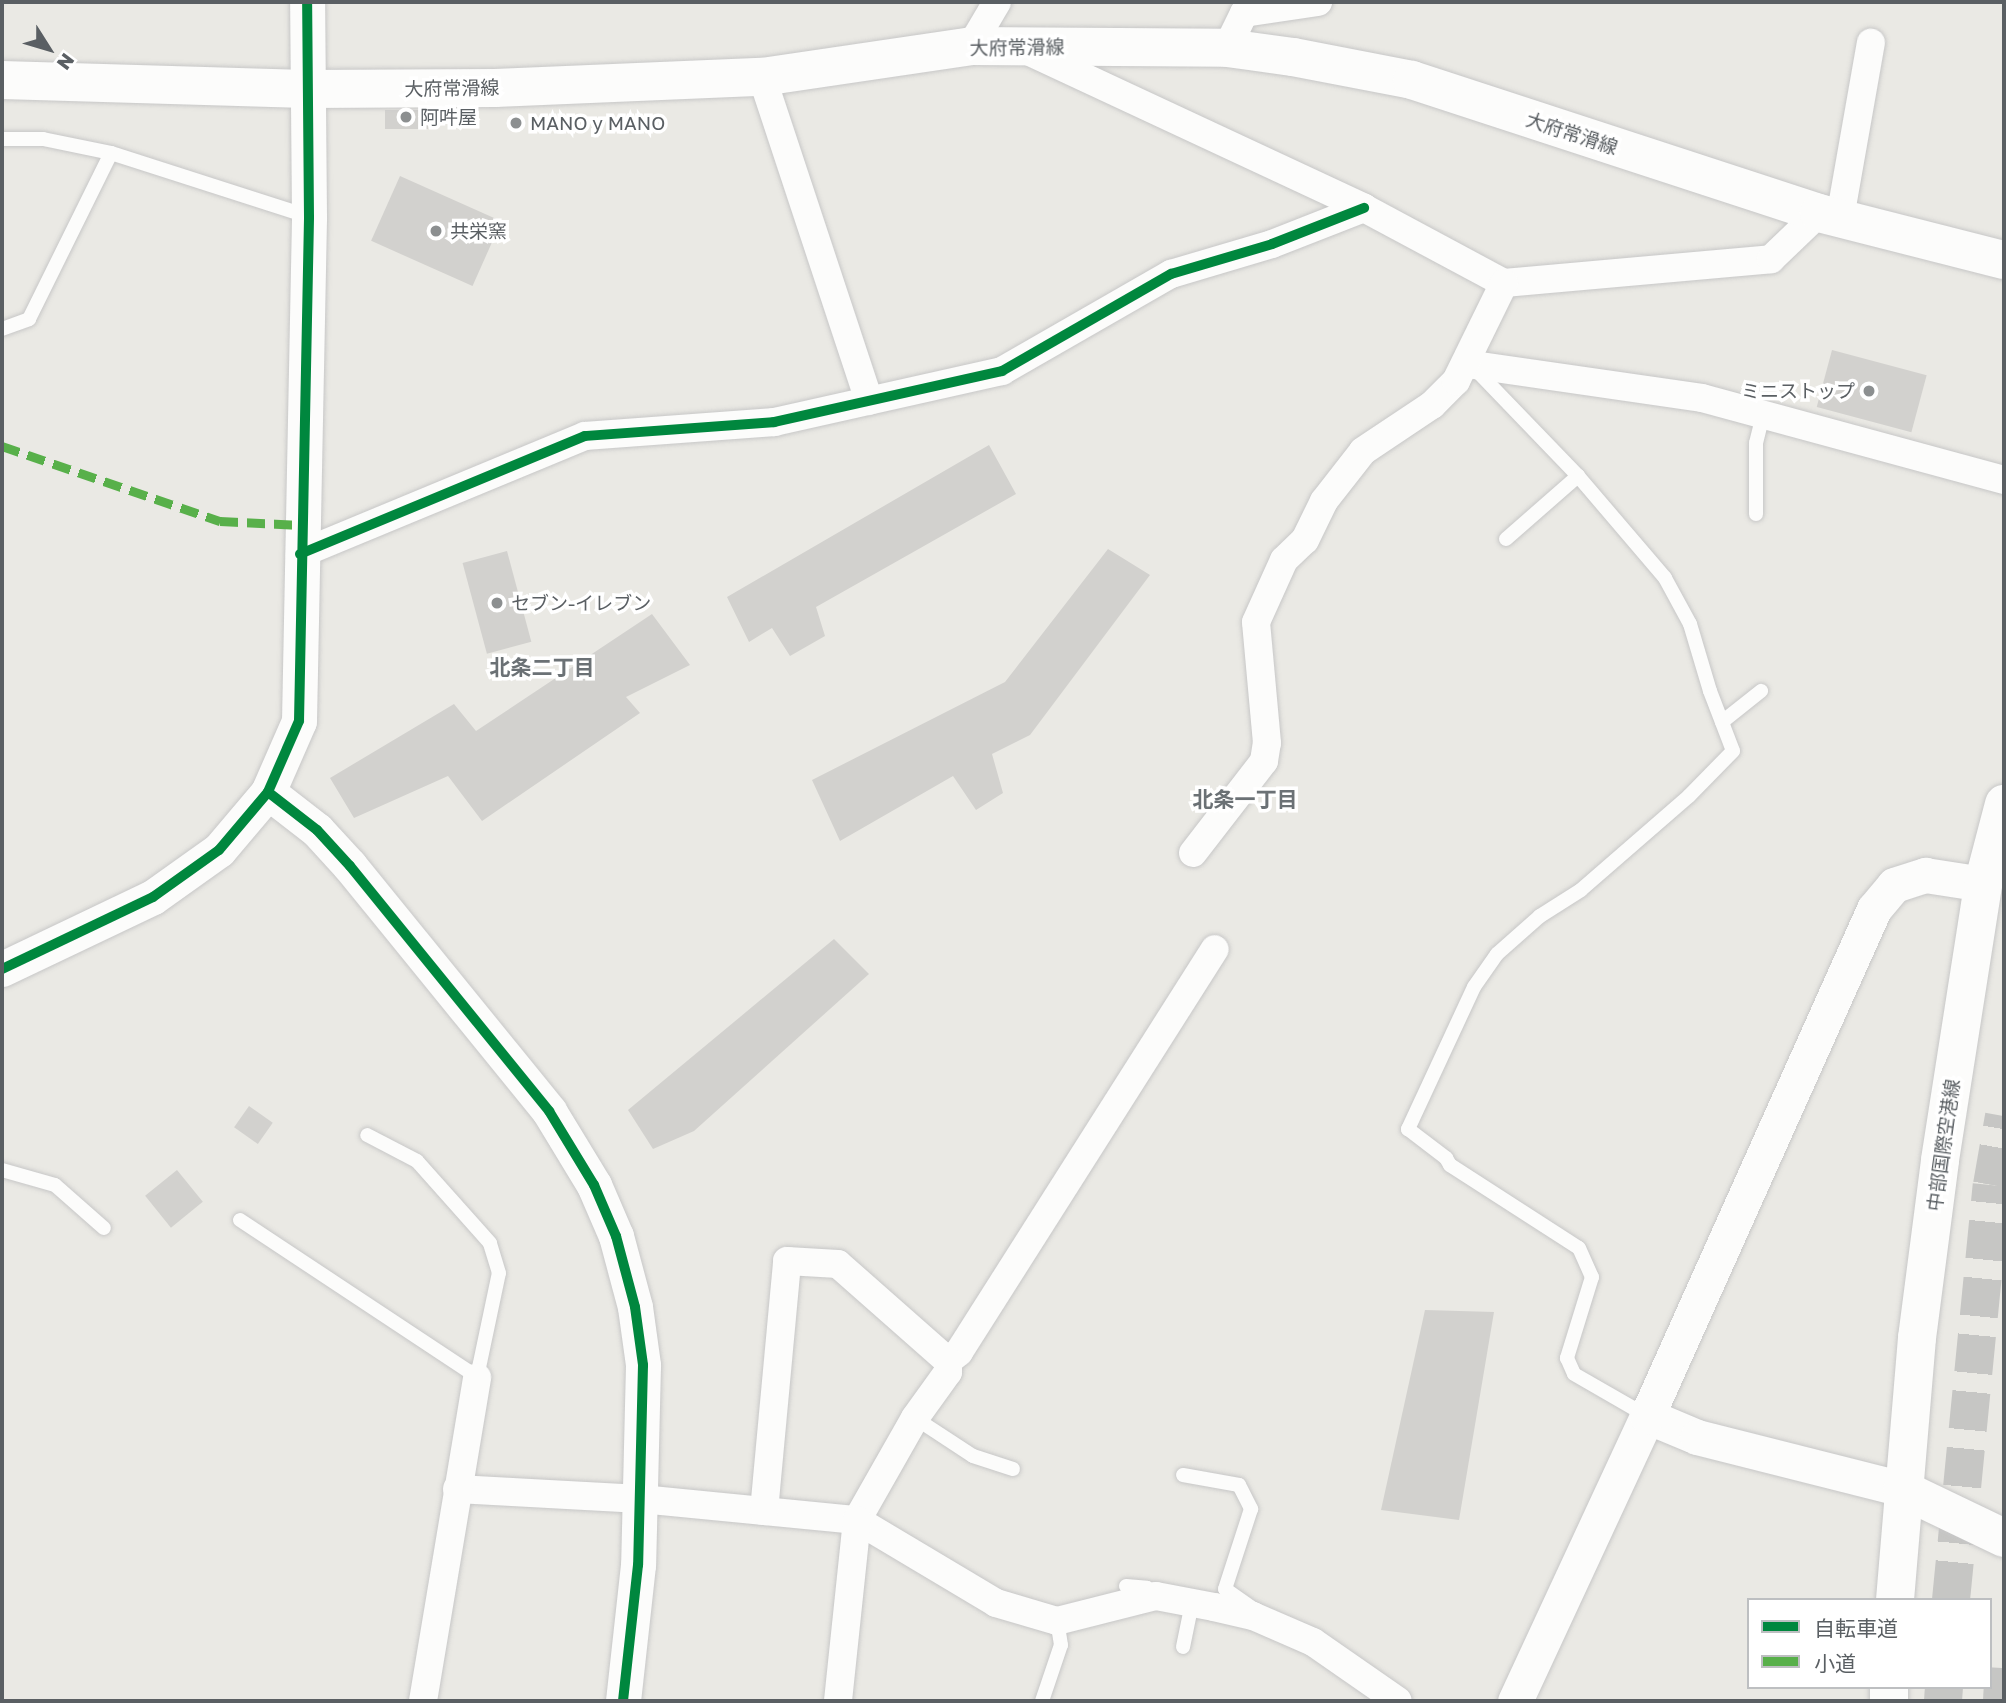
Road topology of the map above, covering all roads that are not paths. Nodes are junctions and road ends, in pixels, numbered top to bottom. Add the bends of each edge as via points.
1 (307, 2) edge
2 (997, 2) edge
3 (1318, 2) edge
4 (1871, 43) dead end
5 (1016, 45) junction
6 (971, 46) junction
7 (1227, 48) junction
8 (762, 77) junction
9 (2, 80) edge
10 (306, 89) junction
11 (2, 139) edge
12 (111, 153) junction
13 (1364, 208) junction
14 (1830, 216) junction
15 (309, 217) junction
16 (2004, 260) edge
17 (1504, 284) junction
18 (2, 329) edge
19 (1467, 364) junction
20 (869, 401) junction
21 (1763, 415) junction
22 (1578, 476) junction
23 (2004, 480) edge
24 (1755, 514) dead end
25 (1506, 539) dead end
26 (300, 554) junction
27 (1761, 691) dead end
28 (1722, 722) junction
29 (268, 792) junction
30 (2004, 804) edge
31 (1194, 853) dead end
32 (1983, 884) junction
33 (1215, 949) dead end
34 (2, 969) edge
35 (368, 1135) dead end
36 (2, 1170) edge
37 (240, 1220) dead end
38 (104, 1228) dead end
39 (948, 1361) junction
40 (477, 1377) junction
41 (1647, 1416) junction
42 (915, 1418) junction
43 (1013, 1469) dead end
44 (1183, 1475) dead end
45 (457, 1489) junction
46 (1902, 1489) junction
47 (641, 1499) junction
48 (764, 1510) junction
49 (857, 1520) junction
50 (2004, 1538) edge
51 (1126, 1586) dead end
52 (1156, 1596) junction
53 (1895, 1598) edge
54 (1192, 1603) junction
55 (1253, 1616) junction
56 (1057, 1621) junction
57 (1183, 1647) dead end
58 (423, 1701) edge
59 (623, 1701) edge
60 (838, 1701) edge
61 (1042, 1701) edge
62 (1398, 1701) edge
63 (1516, 1701) edge

1 - 10 street
2 - 6 street
3 - 7 street via 1244,13
4 - 14 street
5 - 6 main road, 大府常滑線
5 - 7 main road, 大府常滑線
5 - 13 street
6 - 8 main road, 大府常滑線
7 - 14 main road, 大府常滑線 via 1412,80
8 - 10 main road, 大府常滑線 via 495,88
8 - 20 street
9 - 10 main road, 大府常滑線
10 - 15 street
11 - 12 lane via 43,139
12 - 15 lane
12 - 18 lane via 29,319
13 - 17 street
13 - 20 street via 1272,244 1171,274 1002,371
14 - 16 main road, 大府常滑線
14 - 17 street via 1771,260
15 - 26 street
17 - 19 street
19 - 21 street via 1702,398
19 - 22 lane via 1488,380
19 - 31 street via 1432,405 1363,451 1324,501 1305,540 1284,559 1256,622 1264,761
20 - 26 street via 774,422 585,436
21 - 23 street
21 - 24 lane via 1756,443
22 - 25 lane
22 - 28 lane via 1665,578 1690,624
26 - 29 street via 299,722
27 - 28 lane
28 - 41 lane via 1733,751 1689,796 1581,890 1540,916 1497,954 1474,986 1408,1129 1450,1165 1579,1248 1592,1277 1567,1358 1574,1374
29 - 34 street via 219,850 153,897
29 - 47 street via 317,830 350,866 550,1111 594,1185 616,1236 635,1307 643,1365
30 - 32 main road, 中部国際空港線
32 - 41 street via 1925,875 1894,885 1874,909
32 - 46 main road, 中部国際空港線 via 1940,1160
33 - 39 street via 959,1352
35 - 40 lane via 417,1161 490,1242 499,1272
36 - 38 lane via 55,1185
37 - 40 lane
39 - 42 street via 948,1372
39 - 48 street via 838,1264 787,1261
40 - 45 street
41 - 46 street via 1697,1437
41 - 63 street
42 - 43 lane via 974,1456
42 - 49 street
44 - 55 lane via 1238,1485 1251,1509 1225,1589 1256,1609
45 - 47 street
45 - 58 street
46 - 50 main road
46 - 53 main road, 中部国際空港線
47 - 48 street
47 - 59 street
48 - 49 street
49 - 56 street via 996,1603
49 - 60 street
51 - 52 lane via 1147,1588
52 - 54 street
52 - 56 street
54 - 55 street
54 - 57 lane
55 - 62 street via 1313,1642
56 - 61 lane via 1061,1645

